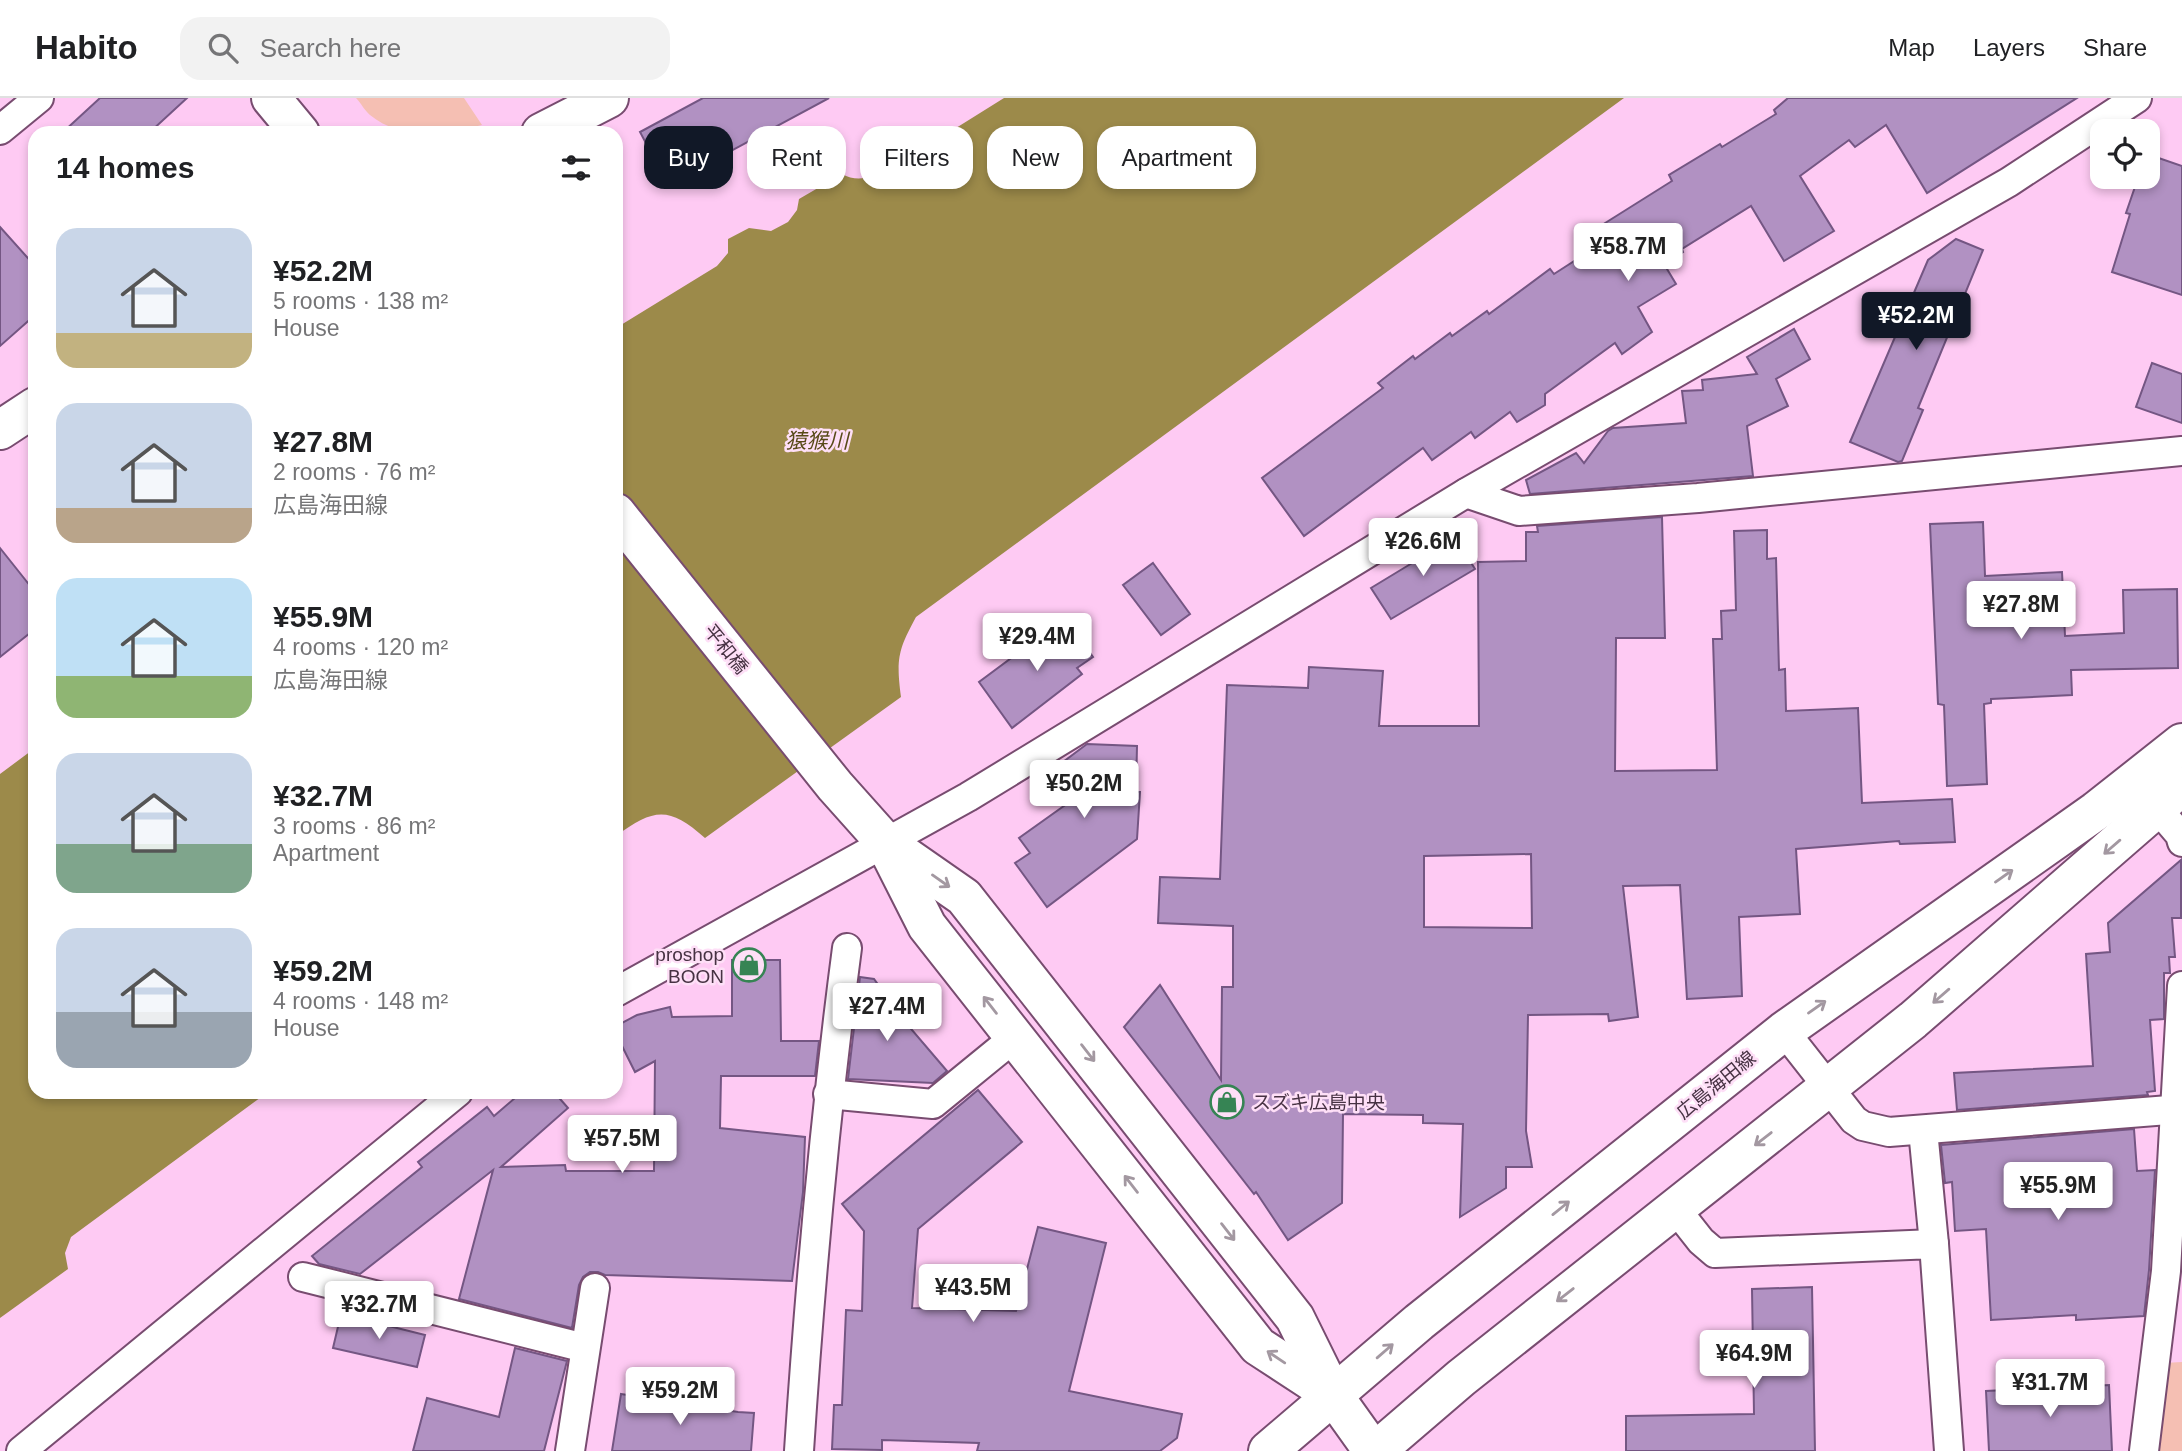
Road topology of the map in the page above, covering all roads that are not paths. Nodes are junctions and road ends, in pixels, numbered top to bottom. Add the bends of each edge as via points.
1 (39, 98) edge
2 (271, 98) edge
3 (609, 98) edge
4 (2137, 98) edge
5 (294, 126) edge
6 (555, 126) edge
7 (0, 130) edge
8 (28, 412) edge
9 (0, 430) edge
10 (2182, 451) edge
11 (1466, 493) junction
12 (623, 522) edge
13 (2182, 743) edge
14 (2158, 792) edge
15 (885, 842) junction
16 (2182, 842) edge
17 (847, 948) dead end
18 (2182, 986) edge
19 (623, 988) edge
20 (1784, 1031) junction
21 (1015, 1037) junction
22 (1828, 1088) junction
23 (828, 1094) junction
24 (448, 1099) edge
25 (2179, 1109) edge
26 (1923, 1130) junction
27 (1675, 1208) junction
28 (1934, 1244) junction
29 (2174, 1271) edge
30 (303, 1277) dead end
31 (595, 1288) dead end
32 (586, 1348) junction
33 (1333, 1395) junction
34 (21, 1451) edge
35 (570, 1451) edge
36 (799, 1451) edge
37 (1268, 1451) edge
38 (1374, 1451) edge
39 (1949, 1451) edge
40 (2144, 1451) edge

1 - 7 street
2 - 5 main road
3 - 6 main road
4 - 11 street via 2009,182
8 - 9 main road
10 - 11 street via 1519,511
11 - 15 street via 968,797
12 - 15 main road, 平和橋
13 - 14 main road, 広島海田線
14 - 16 street
20 -> 14 main road, 広島海田線
14 -> 22 main road, 広島海田線 via 1913,1020
15 - 19 street
21 -> 15 main road via 927,926
15 -> 33 main road via 964,897 1295,1318
17 - 23 street
18 - 25 street
20 - 22 street
33 -> 20 main road, 広島海田線
21 - 23 street via 933,1104
33 -> 21 main road via 1258,1346
22 - 26 street via 1863,1125 1889,1132
22 -> 27 main road, 広島海田線
23 - 36 street
24 - 34 street
25 - 26 street
25 - 29 street
26 - 28 street
27 - 28 street via 1715,1253
27 -> 38 main road, 広島海田線
28 - 39 street
29 - 40 street
30 - 32 street
31 - 32 street
32 - 35 street
33 - 37 main road, 広島海田線
33 - 38 main road

